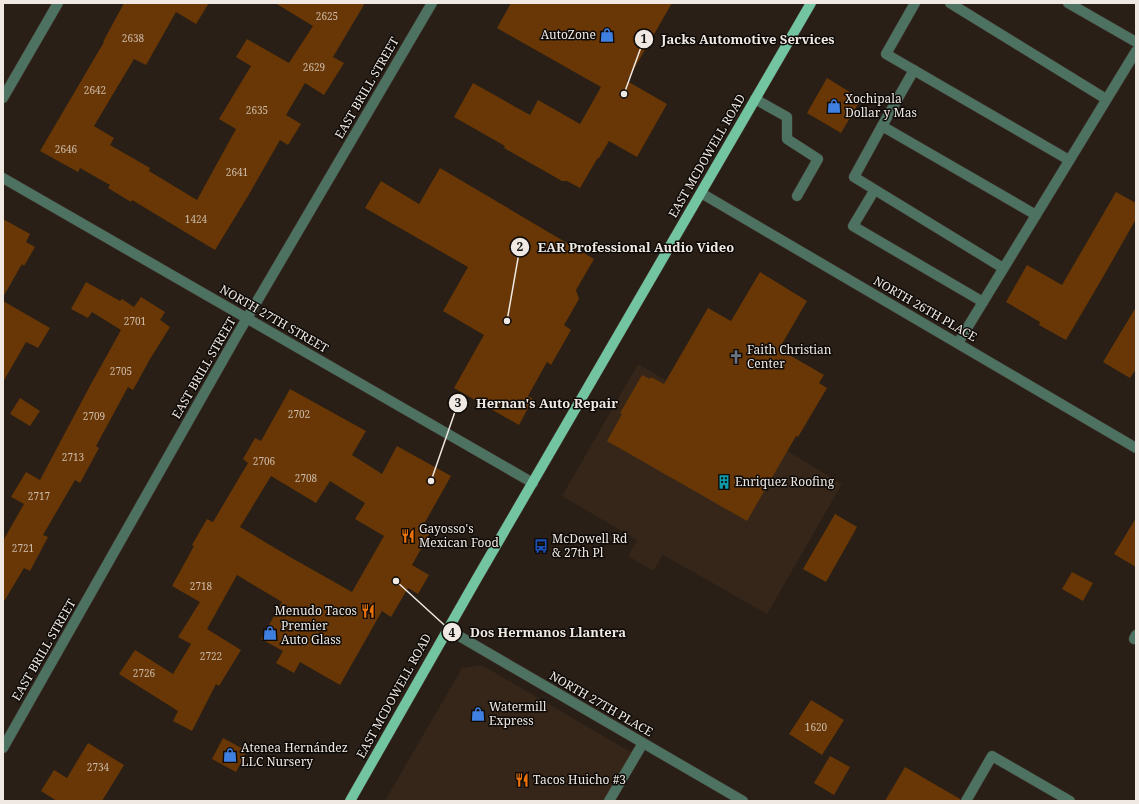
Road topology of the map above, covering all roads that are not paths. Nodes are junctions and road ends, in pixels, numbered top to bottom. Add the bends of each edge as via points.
1 (58, 3) edge
2 (432, 3) edge
3 (811, 3) edge
4 (915, 3) edge
5 (950, 3) edge
6 (1068, 3) edge
7 (1136, 42) edge
8 (1136, 51) edge
9 (914, 70) junction
10 (3, 98) edge
11 (755, 99) junction
12 (1106, 99) junction
13 (882, 126) junction
14 (1069, 160) junction
15 (3, 178) edge
16 (874, 191) junction
17 (701, 193) junction
18 (797, 196) dead end
19 (1036, 215) junction
20 (1003, 268) junction
21 (983, 302) junction
22 (247, 319) junction
23 (958, 343) junction
24 (1136, 448) edge
25 (533, 482) junction
26 (447, 630) junction
27 (643, 743) junction
28 (3, 748) edge
29 (350, 801) edge
30 (609, 801) edge
31 (743, 801) edge
32 (966, 801) edge
33 (1070, 801) edge

1 - 10 street
2 - 22 street, EAST BRILL STREET
3 - 11 main road, EAST MCDOWELL ROAD
4 - 9 street via 886,54
5 - 12 street
6 - 7 street
8 - 12 street
9 - 13 street
9 - 14 street
11 - 17 main road, EAST MCDOWELL ROAD
11 - 18 street via 787,117 787,140 818,159
12 - 14 street
13 - 16 street via 854,177
13 - 19 street
14 - 19 street
15 - 22 street, NORTH 27TH STREET
16 - 20 street
16 - 21 street via 853,226
17 - 23 street, NORTH 26TH PLACE
17 - 25 main road, EAST MCDOWELL ROAD
19 - 20 street
20 - 21 street
21 - 23 street
22 - 25 street, NORTH 27TH STREET
22 - 28 street, EAST BRILL STREET
23 - 24 street, NORTH 26TH PLACE
25 - 26 main road, EAST MCDOWELL ROAD
26 - 27 street, NORTH 27TH PLACE
26 - 29 main road, EAST MCDOWELL ROAD
27 - 30 street
27 - 31 street, NORTH 27TH PLACE
32 - 33 street via 992,756

